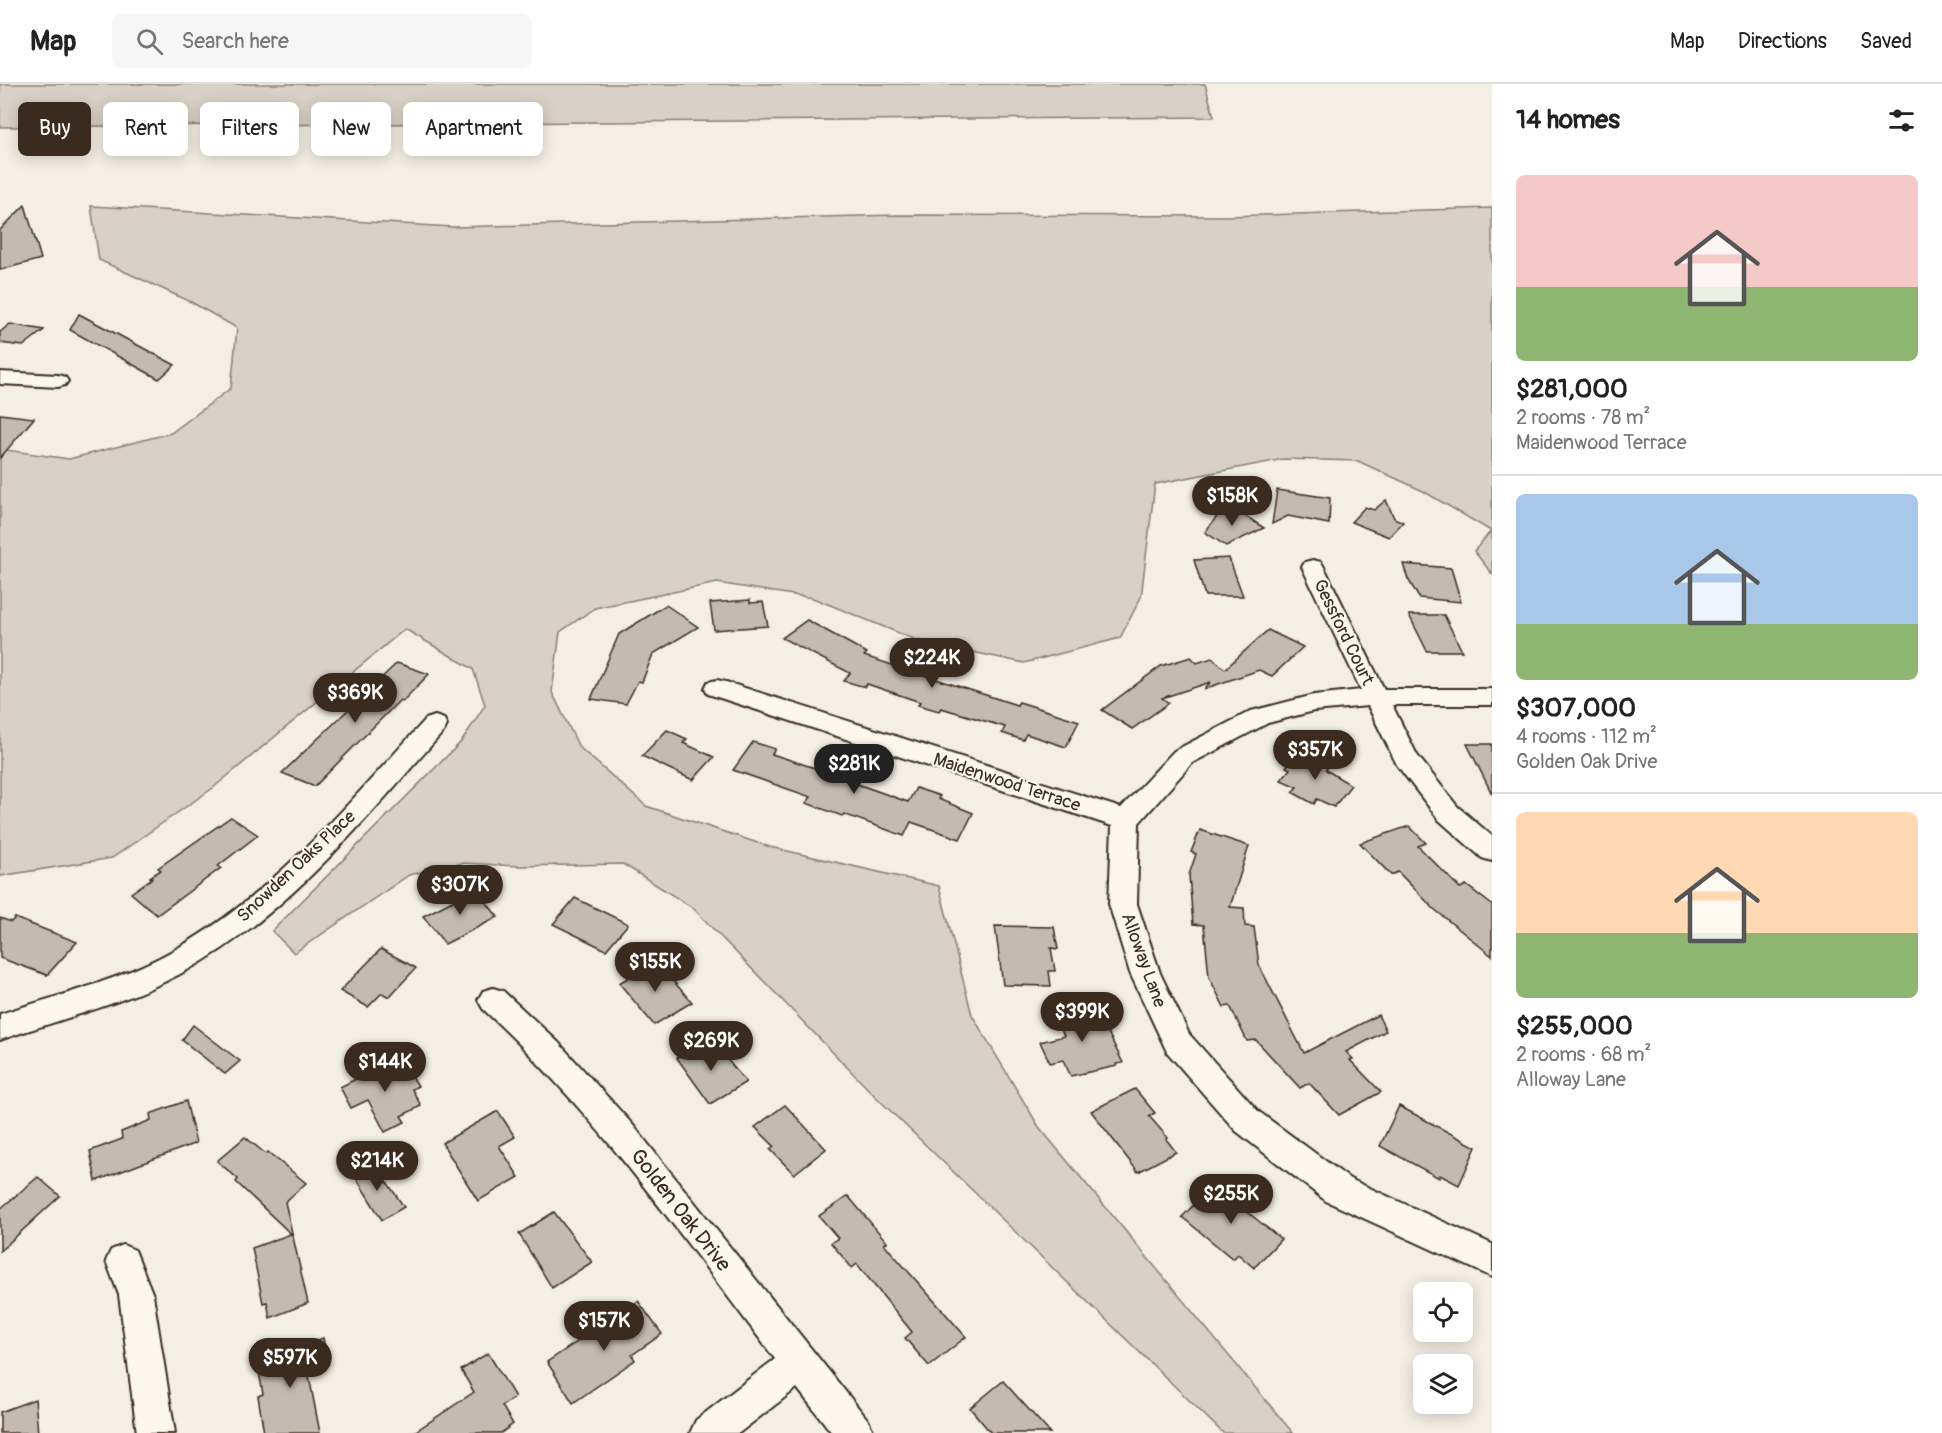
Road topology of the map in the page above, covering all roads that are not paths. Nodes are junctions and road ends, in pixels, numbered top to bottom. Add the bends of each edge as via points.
1 (0, 378) edge
2 (58, 381) dead end
3 (1313, 567) dead end
4 (717, 688) dead end
5 (1376, 697) junction
6 (1492, 697) edge
7 (435, 725) dead end
8 (1126, 820) junction
9 (1492, 851) edge
10 (493, 1000) dead end
11 (1, 1026) edge
12 (123, 1261) dead end
13 (1492, 1261) edge
14 (801, 1363) junction
15 (156, 1433) edge
16 (709, 1433) edge
17 (855, 1433) edge

1 - 2 street
3 - 5 street, Gessford Court
4 - 8 street, Maidenwood Terrace
5 - 6 street
5 - 8 street via 1314,703 1260,717 1183,757
5 - 9 street, Gessford Court via 1406,759 1448,813
7 - 11 street, Snowden Oaks Place via 314,854 261,904 190,955 156,972
8 - 13 street, Alloway Lane via 1123,904 1145,973 1178,1043 1247,1121 1338,1190
10 - 14 street, Golden Oak Drive via 579,1084
12 - 15 street via 140,1316
14 - 16 street
14 - 17 street, Golden Oak Drive

